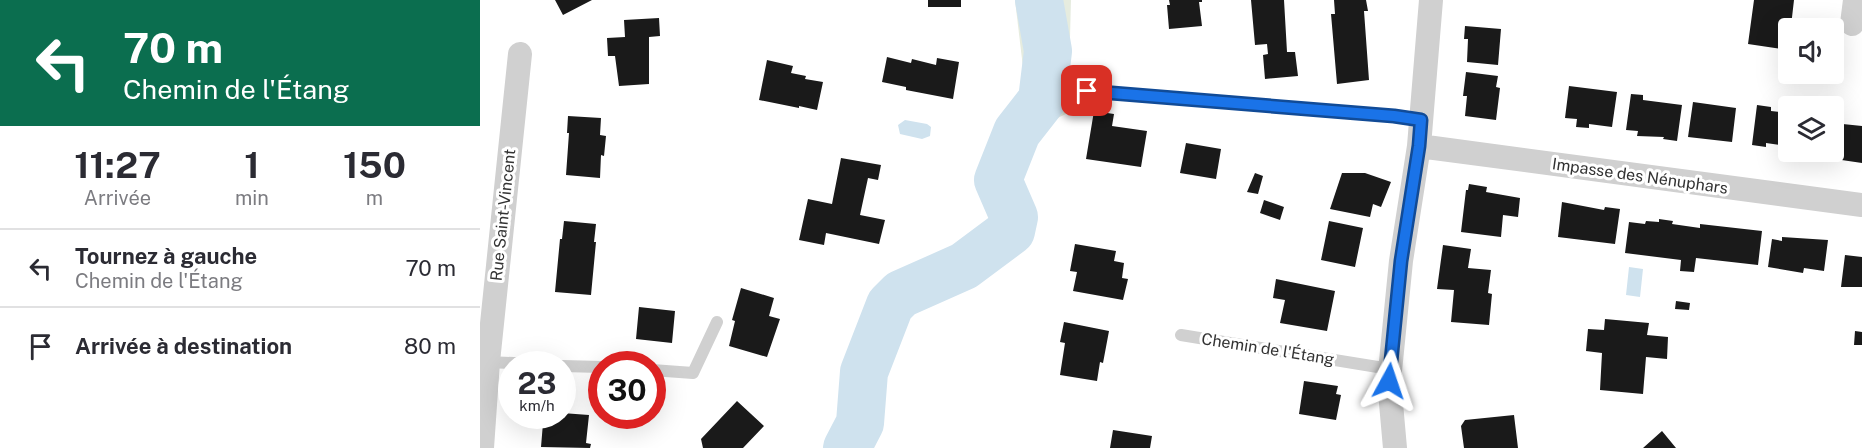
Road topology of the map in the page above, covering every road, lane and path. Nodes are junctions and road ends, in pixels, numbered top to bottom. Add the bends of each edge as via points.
1 (1431, 0) edge
2 (1855, 0) edge
3 (1852, 24) dead end
4 (520, 54) dead end
5 (1087, 91) dead end
6 (1421, 120) junction
7 (1419, 146) junction
8 (1862, 206) edge
9 (717, 322) dead end
10 (1181, 334) dead end
11 (488, 362) junction
12 (498, 362) edge
13 (1390, 369) junction
14 (666, 371) edge
15 (482, 448) edge
16 (1395, 448) edge

1 - 6 street
2 - 3 street
4 - 11 street, Rue Saint-Vincent
5 - 6 lane
6 - 7 street
7 - 8 street, Impasse des Nénuphars
7 - 13 street via 1401,261
9 - 14 lane via 693,373
10 - 13 lane, Chemin de l'Étang
11 - 12 lane
11 - 15 street, Rue Saint-Vincent
13 - 16 street

